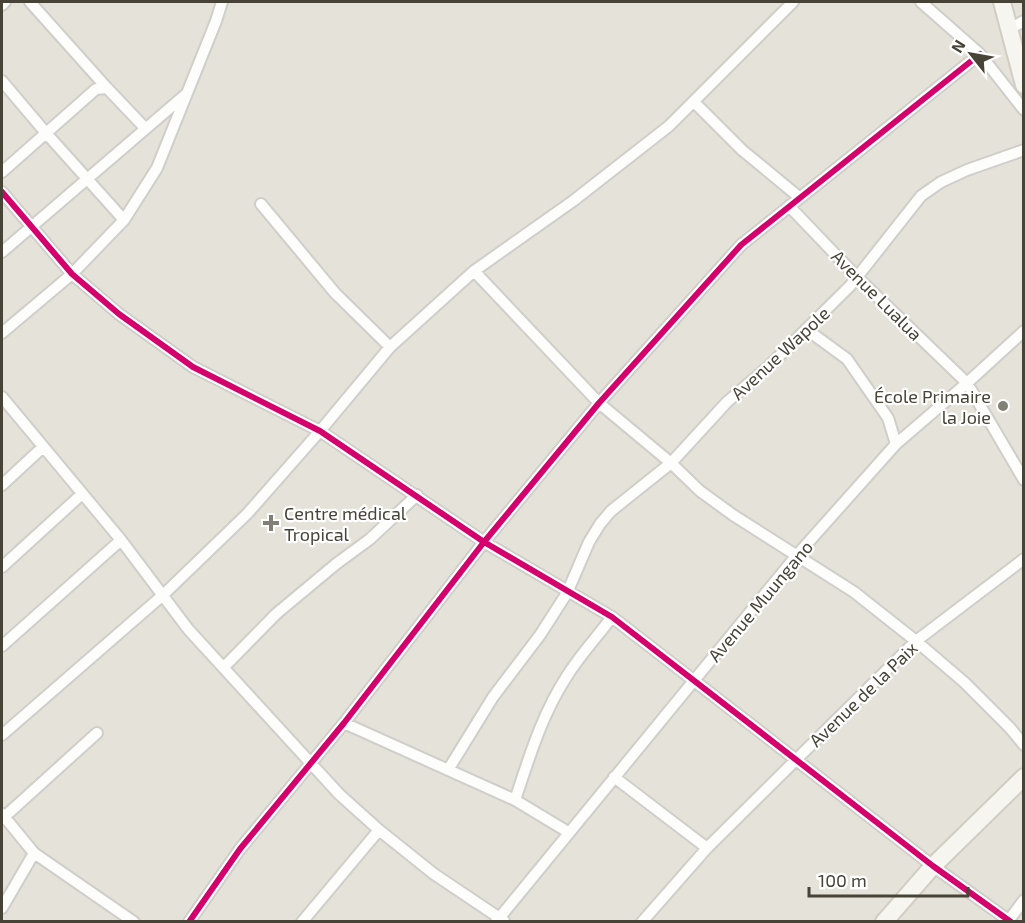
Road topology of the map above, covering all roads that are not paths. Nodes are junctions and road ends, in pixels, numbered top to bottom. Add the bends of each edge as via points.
1 (5, 2) edge
2 (30, 2) edge
3 (222, 2) edge
4 (793, 2) edge
5 (921, 2) edge
6 (1002, 2) edge
7 (2, 5) edge
8 (1016, 25) edge
9 (980, 54) junction
10 (2, 81) edge
11 (1023, 86) edge
12 (107, 88) junction
13 (5, 93) edge
14 (188, 93) junction
15 (694, 102) junction
16 (1023, 110) edge
17 (145, 128) junction
18 (46, 133) junction
19 (1023, 150) edge
20 (2, 172) edge
21 (87, 178) junction
22 (2, 192) edge
23 (799, 197) junction
24 (261, 204) dead end
25 (789, 206) junction
26 (124, 220) junction
27 (31, 226) junction
28 (2, 252) edge
29 (474, 271) junction
30 (72, 274) junction
31 (857, 277) junction
32 (806, 329) junction
33 (1023, 331) edge
34 (2, 333) edge
35 (390, 346) junction
36 (967, 383) junction
37 (3, 403) edge
38 (598, 403) junction
39 (321, 431) junction
40 (896, 444) junction
41 (43, 447) junction
42 (671, 463) junction
43 (1023, 480) edge
44 (2, 485) edge
45 (82, 494) junction
46 (417, 495) junction
47 (120, 540) junction
48 (484, 542) junction
49 (798, 555) junction
50 (1023, 559) edge
51 (2, 567) edge
52 (567, 592) junction
53 (163, 595) junction
54 (612, 617) junction
55 (916, 641) junction
56 (2, 646) edge
57 (224, 667) junction
58 (695, 680) junction
59 (344, 723) junction
60 (97, 733) dead end
61 (2, 735) edge
62 (1023, 746) edge
63 (796, 760) junction
64 (311, 761) junction
65 (448, 770) junction
66 (614, 777) junction
67 (1023, 777) edge
68 (515, 800) junction
69 (2, 817) edge
70 (379, 830) junction
71 (568, 832) junction
72 (707, 848) junction
73 (34, 853) junction
74 (933, 866) junction
75 (1023, 900) edge
76 (2, 908) edge
77 (1004, 919) edge
78 (500, 920) edge
79 (134, 921) edge
80 (189, 921) edge
81 (302, 921) edge
82 (642, 921) edge
83 (884, 921) edge

1 - 7 street
2 - 12 street
3 - 14 street
4 - 15 street
5 - 9 street
6 - 8 main road
8 - 11 main road
9 - 16 street
9 - 23 street
10 - 13 street
12 - 17 street
12 - 18 street via 96,89
13 - 18 street
14 - 17 street
14 - 26 street via 157,168
15 - 23 street via 742,150
15 - 29 street via 582,194
17 - 21 street
18 - 20 street
18 - 21 street
19 - 31 street, Avenue Wapole via 967,170 921,196
21 - 26 street
21 - 27 street
22 - 27 street
23 - 25 street
24 - 35 street via 335,293
25 - 31 street, Avenue Lualua
25 - 38 street via 741,245
26 - 30 street
27 - 28 street
27 - 30 street
29 - 35 street
29 - 38 street
30 - 34 street
30 - 39 street via 119,314 193,367
31 - 32 street, Avenue Wapole
31 - 36 street, Avenue Lualua
32 - 40 street via 847,359 888,418
32 - 42 street, Avenue Wapole via 727,402
33 - 36 street, Avenue Muungano
35 - 39 street
36 - 40 street, Avenue Muungano
36 - 43 street, Avenue Lualua
37 - 41 street
38 - 42 street
38 - 48 street
39 - 46 street
39 - 53 street via 247,514
40 - 49 street, Avenue Muungano
41 - 44 street
41 - 45 street
42 - 49 street via 700,491
42 - 52 street, Avenue Wapole via 600,524
45 - 47 street
45 - 51 street
46 - 48 street
46 - 57 street via 370,539 276,614
47 - 53 street
47 - 56 street
48 - 52 street
48 - 59 street
49 - 55 street via 854,592
49 - 58 street, Avenue Muungano
50 - 55 street, Avenue de la Paix
52 - 54 street
52 - 65 street, Avenue Wapole via 493,697
53 - 57 street
53 - 61 street
54 - 58 street
54 - 68 street via 552,701
55 - 62 street via 964,682
55 - 63 street, Avenue de la Paix
57 - 64 street
58 - 63 street
58 - 66 street, Avenue Muungano
59 - 64 street
59 - 65 street
60 - 69 street
63 - 72 street, Avenue de la Paix
63 - 74 street
64 - 70 street via 339,794
64 - 80 street via 240,849
65 - 68 street
66 - 71 street, Avenue Muungano
66 - 72 street
67 - 74 main road
68 - 71 street
69 - 73 street
70 - 78 street
70 - 81 street
71 - 78 street, Avenue Muungano
72 - 82 street, Avenue de la Paix
73 - 76 street
73 - 79 street
74 - 77 street
74 - 83 main road
75 - 77 street

